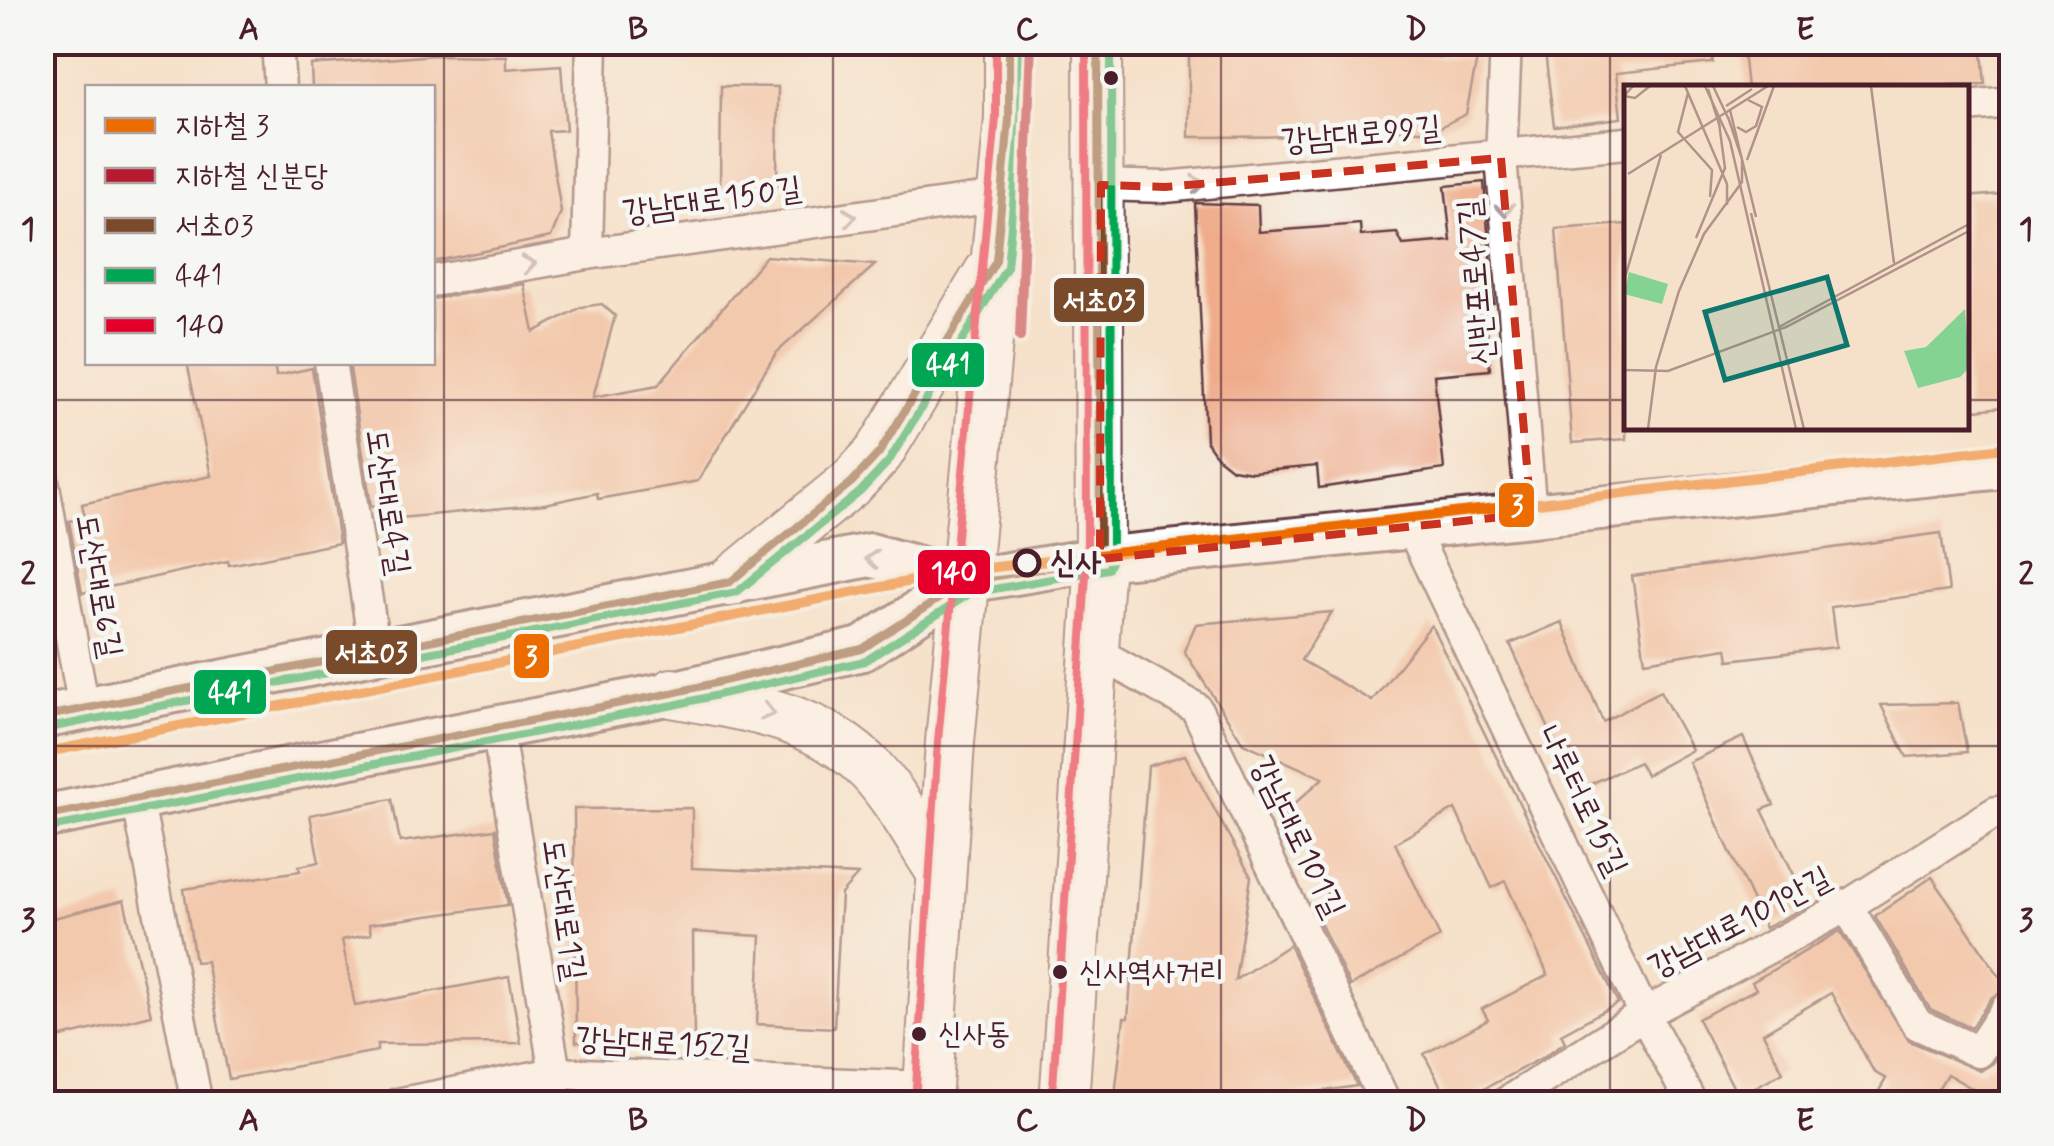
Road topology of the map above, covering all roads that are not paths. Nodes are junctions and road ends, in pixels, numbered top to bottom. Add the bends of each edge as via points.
1 (592, 42) edge
2 (1009, 42) edge
3 (1098, 42) edge
4 (1506, 42) edge
5 (271, 47) edge
6 (279, 85) edge
7 (2012, 102) edge
8 (1969, 106) edge
9 (1624, 143) edge
10 (1500, 158) junction
11 (1101, 185) junction
12 (1003, 196) junction
13 (587, 254) junction
14 (996, 261) junction
15 (435, 280) edge
16 (330, 365) edge
17 (2012, 466) edge
18 (42, 475) edge
19 (1532, 514) junction
20 (1412, 528) junction
21 (1100, 559) junction
22 (966, 581) junction
23 (730, 582) junction
24 (1093, 650) junction
25 (375, 652) junction
26 (672, 693) junction
27 (84, 709) junction
28 (42, 717) edge
29 (497, 728) junction
30 (137, 797) junction
31 (2012, 812) edge
32 (42, 817) edge
33 (941, 872) junction
34 (1847, 906) junction
35 (2012, 1010) edge
36 (1644, 1014) junction
37 (554, 1088) edge
38 (927, 1095) edge
39 (197, 1104) edge
40 (397, 1104) edge
41 (1064, 1104) edge
42 (1386, 1104) edge
43 (1504, 1104) edge
44 (1692, 1104) edge

1 - 13 street
2 - 12 main road
3 - 11 main road
4 - 10 street, 신반포로47길
5 - 6 street
7 - 8 street
9 - 10 street, 강남대로99길
11 -> 10 street, 강남대로99길 via 1165,187
10 -> 19 street, 신반포로47길
11 - 21 main road
13 -> 12 street, 강남대로150길
12 - 14 main road
15 -> 13 street, 강남대로150길
14 - 22 main road
14 - 23 main road via 880,453
16 - 25 street, 도산대로4길
17 - 19 main road
18 - 27 street, 도산대로6길
19 - 20 main road
20 - 21 main road
20 - 36 street, 나루터로15길
21 - 22 main road
21 - 24 main road
22 -> 23 main road via 870,555
22 - 26 main road via 862,649
22 - 33 main road
23 - 25 main road
24 - 41 main road
24 - 42 street, 강남대로101길 via 1196,708
25 - 27 main road
26 - 29 main road
26 -> 33 main road via 777,713 840,743 873,772
27 - 28 main road
29 - 30 main road
29 - 37 street, 도산대로1길
30 - 32 main road
30 - 39 street
31 - 34 street, 강남대로101안길 via 1996,812
33 - 38 main road
34 - 35 street via 1917,1024 1978,1052 2007,1008
34 - 36 street, 강남대로101안길
36 - 43 street, 강남대로101안길
36 - 44 street, 나루터로15길
37 - 38 street, 강남대로152길
37 - 40 street, 강남대로152길

